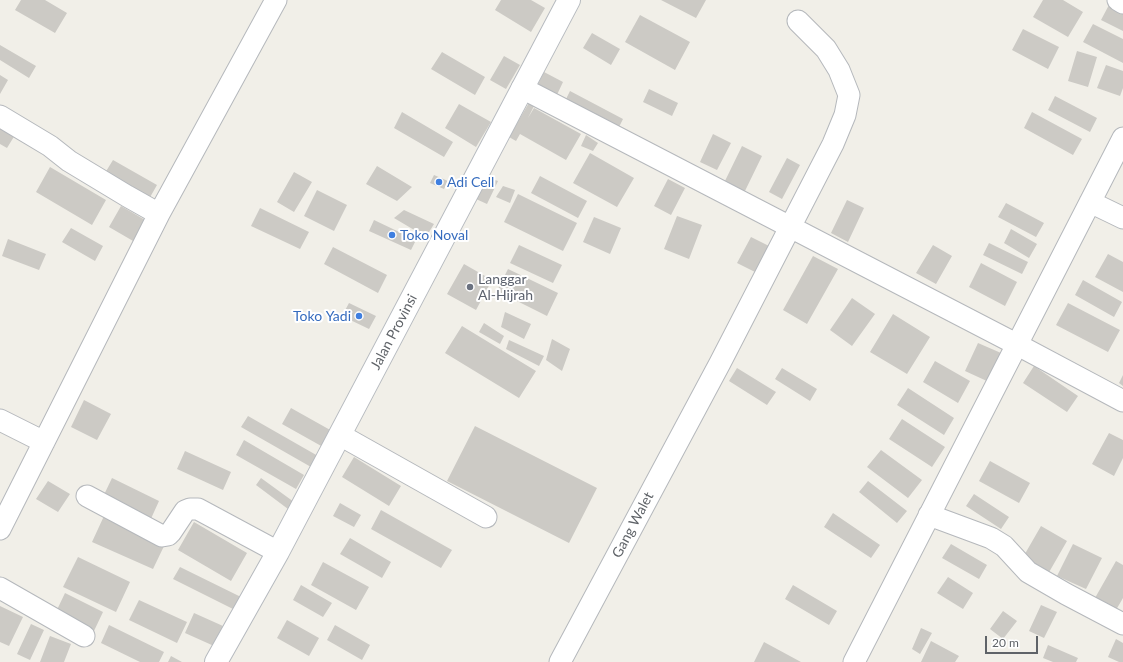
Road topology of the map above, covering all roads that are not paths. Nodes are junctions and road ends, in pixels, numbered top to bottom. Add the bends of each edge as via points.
1 (276, 0) edge
2 (569, 0) edge
3 (1118, 0) edge
4 (1123, 3) edge
5 (798, 21) dead end
6 (522, 88) junction
7 (0, 116) edge
8 (1123, 138) edge
9 (1090, 202) junction
10 (159, 214) junction
11 (1123, 218) edge
12 (789, 226) junction
13 (1016, 344) junction
14 (1123, 401) edge
15 (0, 420) edge
16 (340, 435) junction
17 (44, 442) junction
18 (87, 496) dead end
19 (929, 515) junction
20 (486, 517) dead end
21 (0, 529) edge
22 (278, 552) junction
23 (0, 588) edge
24 (1123, 624) edge
25 (84, 636) dead end
26 (216, 662) edge
27 (560, 662) edge
28 (854, 662) edge

1 - 10 street
2 - 6 main road, Jalan Provinsi
3 - 4 street
5 - 12 street, Gang Walet via 826,49 839,70 849,95 845,115 833,144
6 - 12 street
6 - 16 main road, Jalan Provinsi
7 - 10 street via 50,146 69,161
8 - 9 street
9 - 11 street
9 - 13 street
10 - 17 street
12 - 13 street
12 - 27 street, Gang Walet
13 - 14 street
13 - 19 street
15 - 17 street
16 - 20 street
16 - 22 main road, Jalan Provinsi
17 - 21 street
18 - 22 street via 162,536 172,532 185,511 190,508 198,509
19 - 24 street via 998,542 1028,572
19 - 28 street
22 - 26 main road, Jalan Provinsi
23 - 25 street

